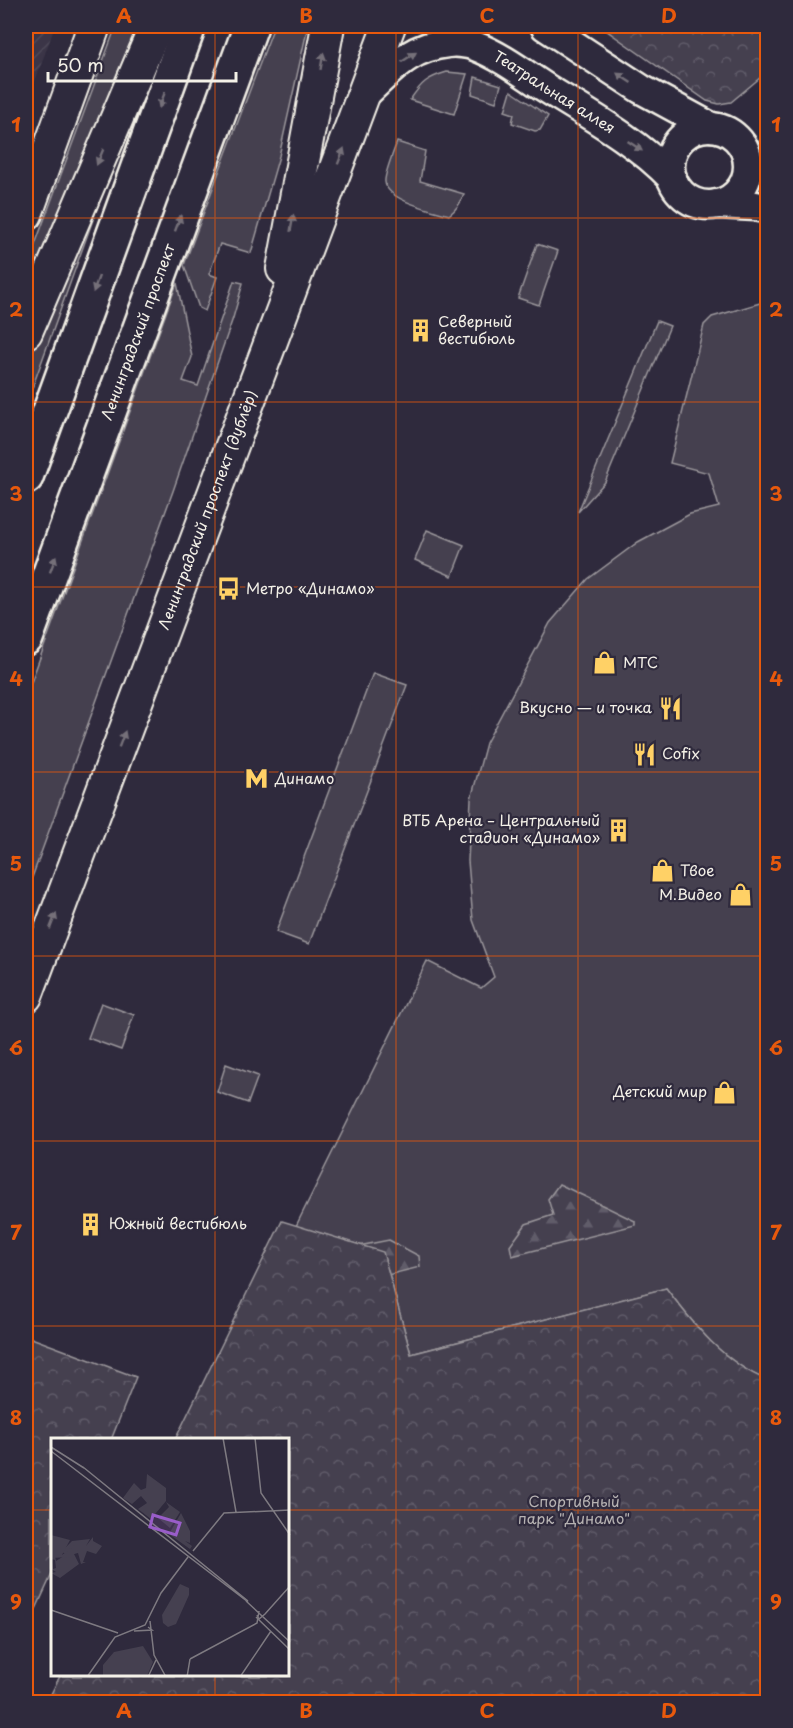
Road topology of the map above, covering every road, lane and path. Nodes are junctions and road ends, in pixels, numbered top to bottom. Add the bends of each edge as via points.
1 (94, 26) edge
2 (156, 26) edge
3 (189, 26) edge
4 (251, 26) edge
5 (328, 26) edge
6 (389, 26) edge
7 (545, 26) edge
8 (364, 94) junction
9 (724, 132) junction
10 (768, 149) edge
11 (672, 178) junction
12 (717, 204) junction
13 (768, 209) edge
14 (26, 214) edge
15 (26, 332) edge
16 (269, 343) junction
17 (26, 477) edge
18 (26, 638) edge
19 (26, 996) edge

1 - 14 main road
2 -> 15 main road
3 -> 17 main road
18 -> 4 main road, Ленинградский проспект
16 -> 5 main road
6 - 8 main road, Ленинградский проспект (дублёр)
9 -> 7 street via 641,90
8 -> 11 street, Театральная аллея via 410,54 428,46 473,44 643,151
16 -> 8 main road, Ленинградский проспект (дублёр)
9 - 10 street
9 - 11 street via 700,128 679,140 671,154
9 - 12 street via 743,146 748,170 738,192
11 - 12 street via 680,192 693,202
12 - 13 street
19 -> 16 main road, Ленинградский проспект (дублёр)

